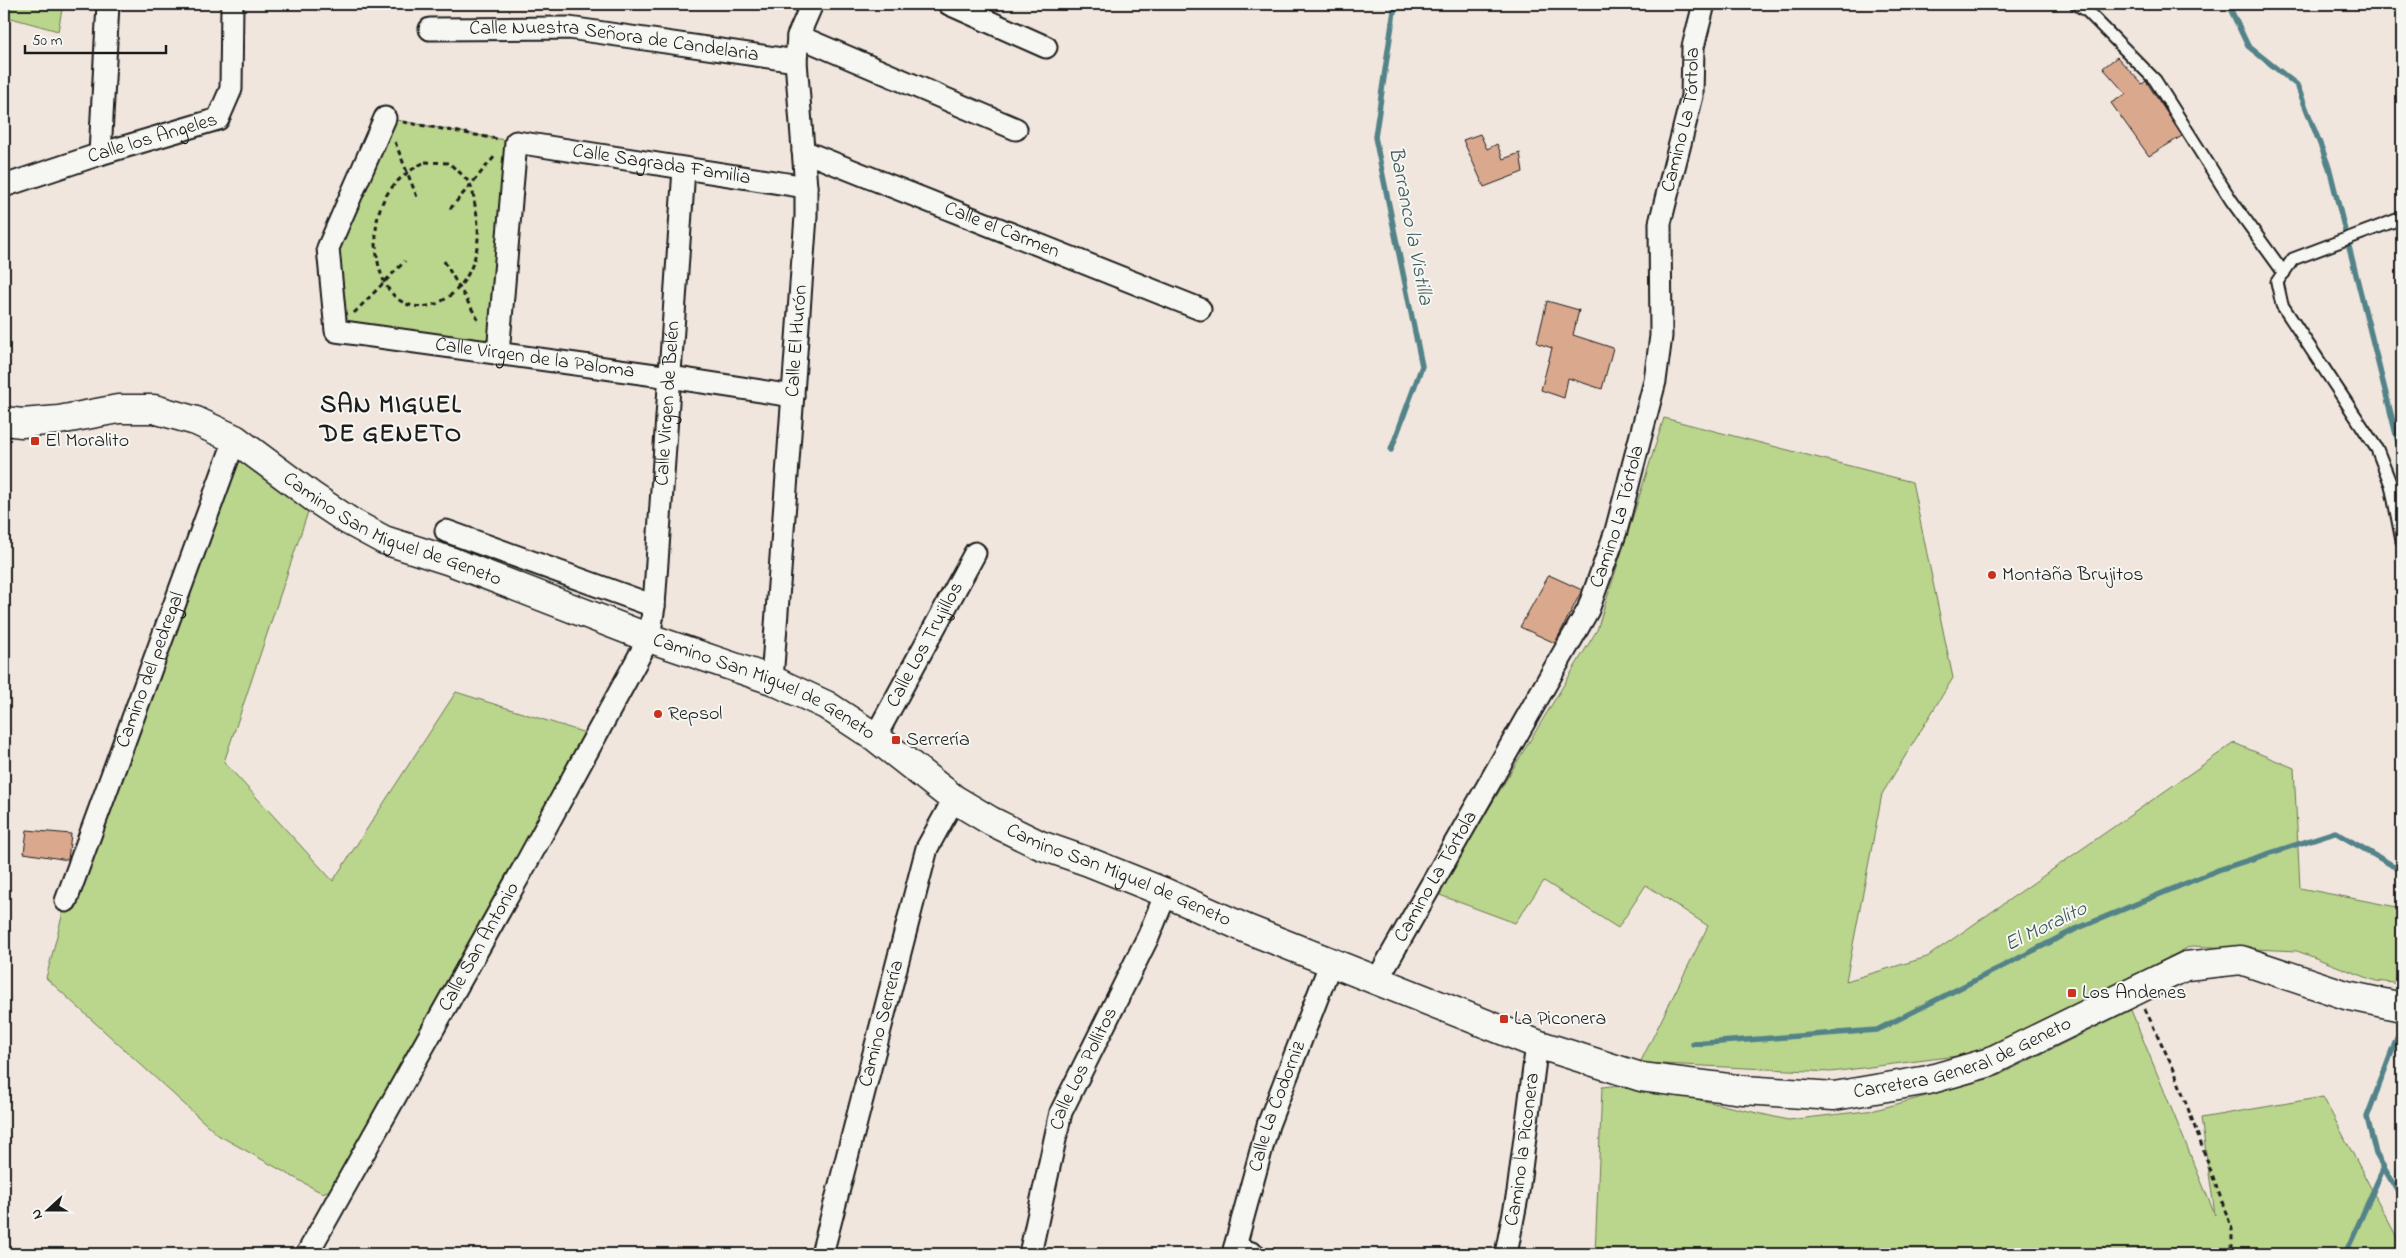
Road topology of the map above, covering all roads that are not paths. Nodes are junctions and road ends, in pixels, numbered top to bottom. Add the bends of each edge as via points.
1 (108, 4) edge
2 (232, 4) edge
3 (812, 4) edge
4 (949, 4) edge
5 (1704, 4) edge
6 (2076, 4) edge
7 (430, 29) dead end
8 (798, 36) junction
9 (1046, 47) dead end
10 (796, 61) junction
11 (385, 118) road end
12 (1016, 128) dead end
13 (803, 151) junction
14 (100, 154) junction
15 (684, 170) junction
16 (4, 186) edge
17 (806, 187) junction
18 (2402, 218) edge
19 (2284, 273) junction
20 (1200, 309) dead end
21 (498, 354) junction
22 (670, 377) junction
23 (793, 396) junction
24 (4, 421) edge
25 (235, 439) junction
26 (446, 531) dead end
27 (2402, 541) edge
28 (975, 554) dead end
29 (654, 606) junction
30 (649, 638) junction
31 (772, 680) junction
32 (875, 737) junction
33 (954, 799) junction
34 (1166, 893) junction
35 (66, 901) dead end
36 (1331, 962) junction
37 (1377, 980) junction
38 (2402, 1007) edge
39 (1537, 1044) junction
40 (1241, 1252) edge
41 (307, 1254) edge
42 (822, 1254) edge
43 (1030, 1254) edge
44 (1506, 1254) edge

1 - 14 street
2 - 14 street, Calle los Ángeles via 231,89 218,119
3 - 8 street, Calle El Hurón
4 - 9 street
5 - 37 street, Camino La Tórtola via 1693,47 1692,96 1660,223 1661,336 1655,381 1616,531 1588,610
6 - 19 lane via 2086,10 2155,80 2230,200
7 - 10 street, Calle Nuestra Señora de Candelaria via 569,28
8 - 10 street, Calle El Hurón
8 - 12 street
10 - 13 street, Calle El Hurón
11 - 21 street, Calle Virgen de la Paloma via 328,248 336,331
13 - 17 street, Calle El Hurón
13 - 20 street, Calle el Carmen
14 - 16 street, Calle los Ángeles
15 - 17 street, Calle Sagrada Familia
15 - 21 street, Calle Sagrada Familia via 512,142
15 - 22 street, Calle Virgen de Belén
17 - 23 street, Calle El Hurón
18 - 19 lane via 2294,259
19 - 27 lane via 2277,282 2282,305 2376,449 2391,485
21 - 22 street, Calle Virgen de la Paloma
22 - 23 street, Calle Virgen de la Paloma
22 - 29 street, Calle Virgen de Belén
23 - 31 street, Calle El Hurón
24 - 25 main road, Camino San Miguel de Geneto via 22,423 118,410 154,409 196,421
25 - 30 main road, Camino San Miguel de Geneto via 334,512 384,540 450,561
25 - 35 street, Camino del pedregal
26 - 29 street
28 - 32 street, Calle Los Trujillos
29 - 30 street, Calle Virgen de Belén
30 - 31 main road, Camino San Miguel de Geneto
30 - 41 street, Calle San Antonio
31 - 32 main road, Camino San Miguel de Geneto via 826,705
32 - 33 main road, Camino San Miguel de Geneto
33 - 34 main road, Camino San Miguel de Geneto via 1040,845
33 - 42 street, Camino Serrería via 927,848
34 - 36 main road, Camino San Miguel de Geneto
34 - 43 street, Calle Los Pollitos via 1061,1112
36 - 37 main road, Camino San Miguel de Geneto
36 - 40 street, Calle La Codorniz via 1268,1125
37 - 39 main road, Camino San Miguel de Geneto
38 - 39 main road, Carretera General de Geneto via 2346,995 2241,960 2186,966 1987,1064 1928,1080 1834,1096 1744,1090 1641,1077
39 - 44 street, Camino la Piconera via 1518,1192

